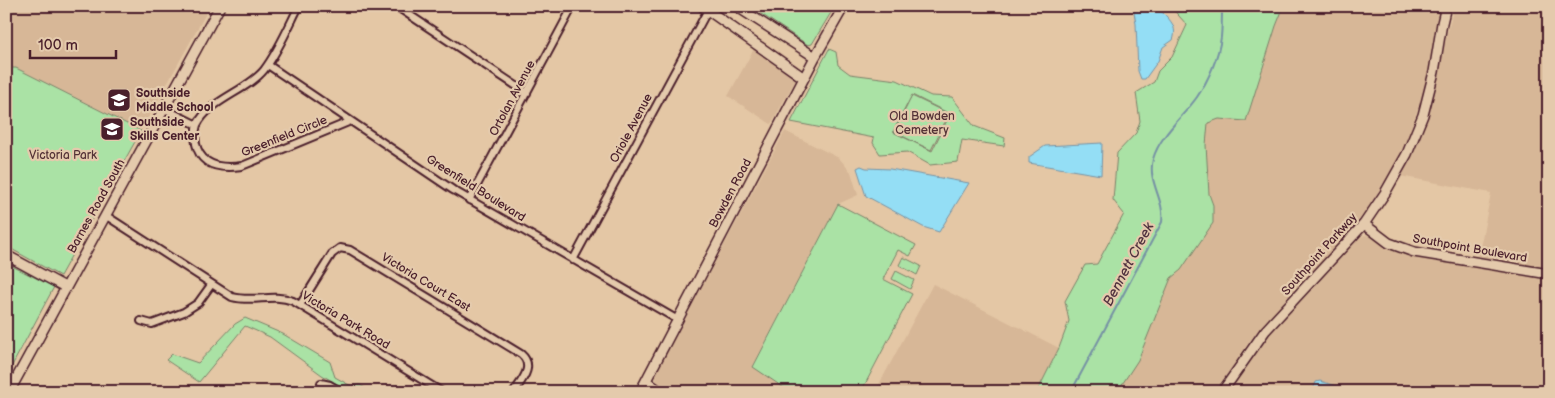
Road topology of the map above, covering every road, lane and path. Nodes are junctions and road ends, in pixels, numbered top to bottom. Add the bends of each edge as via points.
1 (220, 6) edge
2 (299, 6) edge
3 (396, 6) edge
4 (573, 6) edge
5 (736, 6) edge
6 (844, 6) edge
7 (1446, 6) edge
8 (707, 8) edge
9 (815, 57) junction
10 (268, 66) junction
11 (804, 78) junction
12 (527, 93) junction
13 (165, 109) junction
14 (351, 121) junction
15 (197, 125) junction
16 (470, 200) junction
17 (105, 215) junction
18 (1364, 224) junction
19 (6, 255) edge
20 (573, 260) junction
21 (1549, 274) edge
22 (211, 285) junction
23 (65, 287) junction
24 (300, 305) junction
25 (678, 320) junction
26 (141, 321) dead end
27 (646, 381) junction
28 (321, 383) dead end
29 (9, 392) edge
30 (342, 392) edge
31 (442, 392) edge
32 (514, 392) edge
33 (640, 392) edge
34 (661, 392) edge
35 (1222, 392) edge

1 - 13 main road, Barnes Road South
2 - 10 street
3 - 12 street
4 - 12 street, Ortolan Avenue
5 - 9 main road
6 - 9 main road, Bowden Road
7 - 18 main road, Southpoint Parkway via 1434,72 1416,134 1386,193
8 - 11 main road
8 - 20 street, Oriole Avenue
9 - 11 main road, Bowden Road
10 - 14 street, Greenfield Boulevard
10 - 15 street via 258,77 202,117
11 - 25 main road, Bowden Road
12 - 16 street, Ortolan Avenue
13 - 15 street
13 - 17 main road, Barnes Road South
14 - 15 street, Greenfield Circle via 253,162 229,168 214,166 200,155 196,142
14 - 16 street, Greenfield Boulevard
16 - 20 street, Greenfield Boulevard
17 - 22 street, Victoria Park Road
17 - 23 main road, Barnes Road South
18 - 21 main road, Southpoint Boulevard via 1389,243 1414,252
18 - 35 main road, Southpoint Parkway via 1265,331
19 - 23 main road
20 - 25 street, Greenfield Boulevard
22 - 24 street, Victoria Park Road via 238,299 281,297
22 - 26 street via 198,303 184,312 152,324
23 - 29 main road, Barnes Road South
24 - 31 street, Victoria Park Road
24 - 32 street, Victoria Court East via 332,254 340,248 350,250 525,357 526,372
25 - 27 main road, Bowden Road
27 - 33 main road, Bowden Road
27 - 34 main road
28 - 30 street

